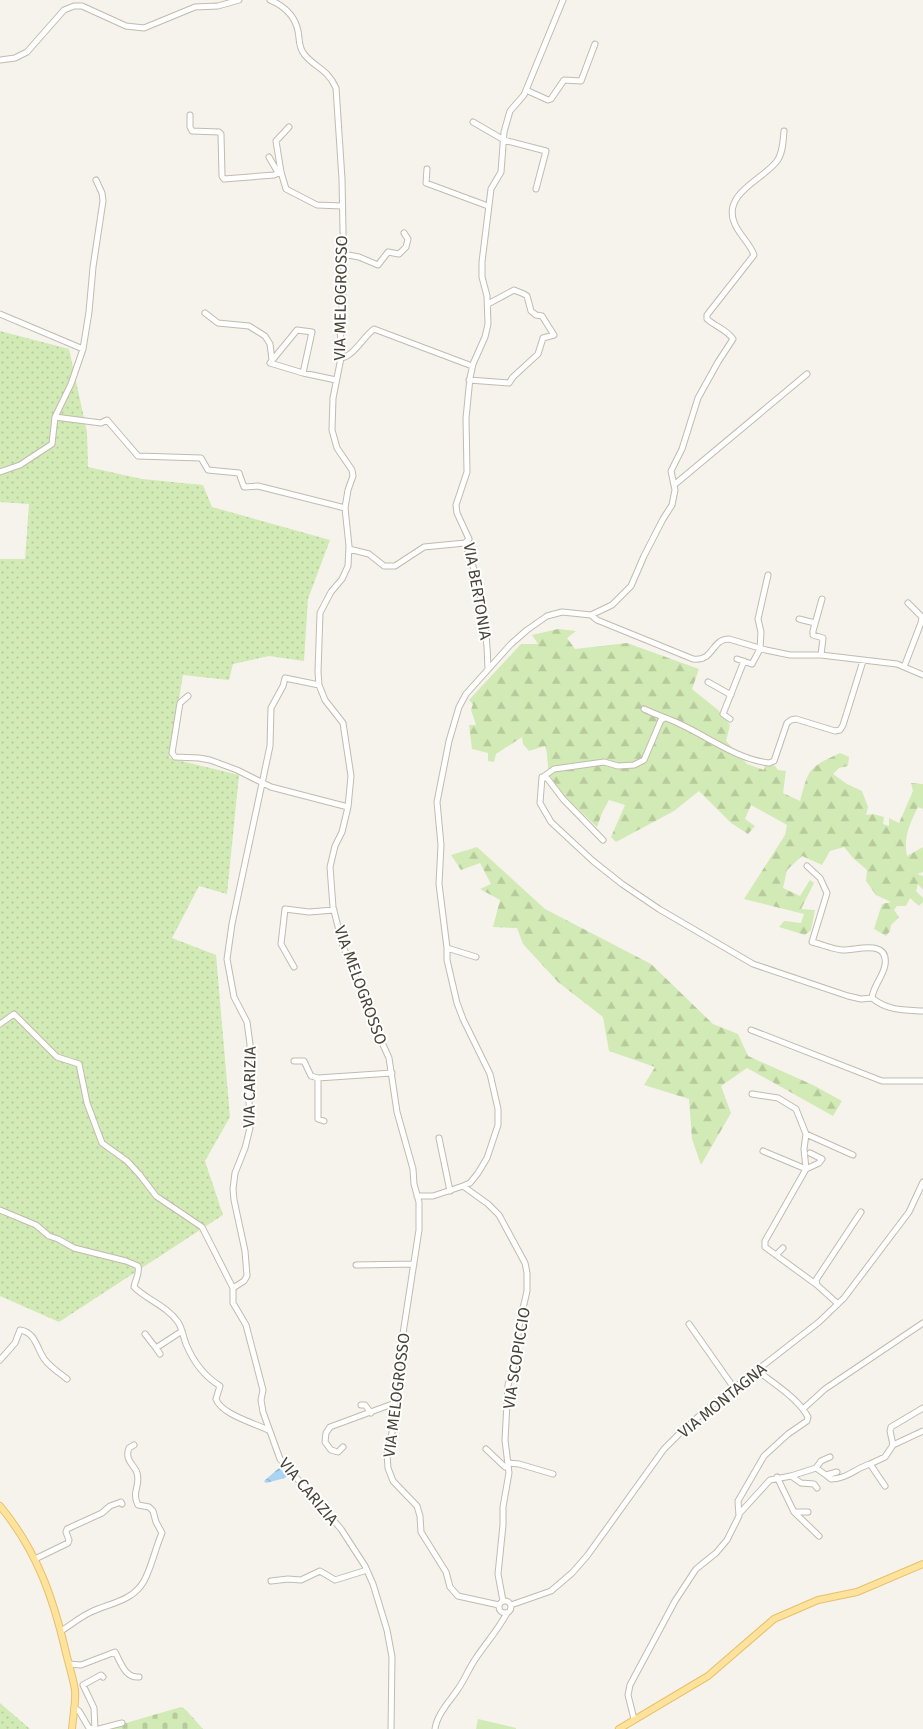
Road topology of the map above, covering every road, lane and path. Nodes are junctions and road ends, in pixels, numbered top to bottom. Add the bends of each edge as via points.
1 (239, 0) edge
2 (270, 0) edge
3 (563, 0) edge
4 (595, 44) dead end
5 (0, 60) edge
6 (526, 90) junction
7 (190, 115) dead end
8 (473, 122) dead end
9 (289, 127) dead end
10 (784, 131) dead end
11 (504, 140) junction
12 (269, 157) dead end
13 (427, 169) dead end
14 (281, 172) junction
15 (96, 180) dead end
16 (536, 189) dead end
17 (342, 206) junction
18 (488, 206) junction
19 (404, 233) dead end
20 (343, 254) junction
21 (488, 304) junction
22 (205, 313) dead end
23 (0, 314) edge
24 (83, 349) junction
25 (341, 358) junction
26 (272, 360) junction
27 (472, 366) junction
28 (303, 373) junction
29 (807, 374) dead end
30 (336, 380) junction
31 (469, 380) junction
32 (56, 417) junction
33 (0, 472) edge
34 (674, 485) junction
35 (345, 508) junction
36 (465, 543) junction
37 (349, 549) junction
38 (768, 575) dead end
39 (822, 599) dead end
40 (908, 603) dead end
41 (591, 615) junction
42 (799, 619) dead end
43 (815, 624) junction
44 (760, 649) junction
45 (821, 655) junction
46 (737, 659) dead end
47 (863, 660) junction
48 (744, 661) junction
49 (904, 667) junction
50 (488, 669) junction
51 (923, 675) edge
52 (708, 682) dead end
53 (319, 686) junction
54 (731, 695) junction
55 (188, 696) dead end
56 (644, 709) dead end
57 (665, 718) junction
58 (730, 719) dead end
59 (542, 777) junction
60 (261, 784) junction
61 (348, 806) junction
62 (604, 840) dead end
63 (807, 866) dead end
64 (334, 910) junction
65 (447, 948) junction
66 (476, 957) dead end
67 (294, 967) dead end
68 (872, 998) junction
69 (923, 1011) edge
70 (0, 1024) edge
71 (751, 1030) dead end
72 (294, 1061) dead end
73 (392, 1073) junction
74 (318, 1078) junction
75 (923, 1081) edge
76 (752, 1094) dead end
77 (324, 1121) dead end
78 (806, 1134) junction
79 (439, 1138) dead end
80 (763, 1151) dead end
81 (810, 1154) dead end
82 (853, 1154) dead end
83 (806, 1170) junction
84 (923, 1182) edge
85 (463, 1186) junction
86 (450, 1191) junction
87 (417, 1196) junction
88 (0, 1210) edge
89 (861, 1212) dead end
90 (783, 1248) dead end
91 (776, 1255) junction
92 (414, 1264) junction
93 (356, 1265) dead end
94 (817, 1285) junction
95 (233, 1288) junction
96 (838, 1304) junction
97 (923, 1323) edge
98 (689, 1324) dead end
99 (182, 1331) junction
100 (145, 1334) dead end
101 (156, 1348) junction
102 (160, 1354) dead end
103 (0, 1360) edge
104 (758, 1371) junction
105 (67, 1379) dead end
106 (734, 1388) junction
107 (395, 1403) junction
108 (361, 1405) dead end
109 (923, 1408) edge
110 (803, 1410) junction
111 (371, 1412) junction
112 (268, 1430) junction
113 (923, 1431) edge
114 (893, 1445) junction
115 (134, 1446) dead end
116 (343, 1447) dead end
117 (486, 1449) dead end
118 (830, 1457) dead end
119 (870, 1464) junction
120 (508, 1465) junction
121 (816, 1468) junction
122 (837, 1472) dead end
123 (553, 1474) dead end
124 (826, 1475) junction
125 (792, 1476) junction
126 (777, 1478) junction
127 (886, 1486) dead end
128 (817, 1488) dead end
129 (122, 1504) dead end
130 (0, 1506) edge
131 (794, 1512) junction
132 (808, 1512) dead end
133 (739, 1514) junction
134 (819, 1536) dead end
135 (35, 1559) junction
136 (923, 1564) edge
137 (367, 1570) junction
138 (271, 1581) dead end
139 (501, 1603) junction
140 (511, 1605) junction
141 (507, 1613) junction
142 (61, 1631) junction
143 (68, 1664) junction
144 (103, 1677) dead end
145 (139, 1677) dead end
146 (74, 1708) junction
147 (634, 1719) junction
148 (122, 1723) dead end
149 (72, 1729) edge
150 (96, 1729) edge
151 (391, 1729) edge
152 (435, 1729) edge
153 (619, 1729) edge

1 - 5 street via 218,6 196,7 144,28 126,26 82,6 74,6 64,10 27,52
2 - 17 street, VIA MELOGROSSO via 293,17 299,47 332,79 336,88
3 - 6 street, VIA BERTONIA
4 - 6 street via 580,82 564,80 548,100
6 - 11 street, VIA BERTONIA via 510,111
7 - 14 street via 192,130 221,134 224,179
8 - 11 street
9 - 14 street via 276,140
10 - 34 street via 777,161 748,185 734,206 734,222 754,255 707,315 710,322 734,339 698,398 682,449 671,471
11 - 16 street via 546,151
11 - 18 street, VIA BERTONIA via 501,172 491,189
12 - 14 street
13 - 18 street via 426,183
14 - 17 street via 286,190 317,205
15 - 24 street via 103,201
17 - 20 street, VIA MELOGROSSO
18 - 21 street, VIA BERTONIA via 482,262
19 - 20 street via 408,239 406,247 399,254 388,252 378,264
20 - 25 street, VIA MELOGROSSO
21 - 27 street, VIA BERTONIA via 485,337
21 - 31 street via 514,290 524,294 531,311 542,316 554,335 544,338 538,354 509,383
22 - 26 street via 218,323 249,326 266,336
23 - 24 street
24 - 32 street
25 - 27 street via 347,357 374,329
25 - 30 street, VIA MELOGROSSO
26 - 28 street via 270,363
26 - 28 street via 297,330 312,332
27 - 31 street, VIA BERTONIA
28 - 30 street
29 - 34 street
30 - 35 street, VIA MELOGROSSO via 332,430 337,448 353,476
31 - 36 street, VIA BERTONIA via 467,472 456,505 469,539
32 - 33 street via 52,444 20,465
32 - 35 street via 101,423 107,420 138,456 202,458 208,470 239,473 244,487 258,486
34 - 41 street via 672,505 631,586 612,604
35 - 37 street, VIA MELOGROSSO
36 - 37 street via 424,547 395,566 384,566 369,554
36 - 50 street, VIA BERTONIA via 482,607
37 - 53 street, VIA MELOGROSSO via 348,566 320,614
38 - 44 street via 758,619
39 - 43 street
40 - 49 street via 922,617 922,623
41 - 44 street via 693,659 705,658 724,639
41 - 50 street via 562,612 547,616 522,635
42 - 43 street
43 - 45 street via 813,634 823,638
44 - 45 street via 790,655
44 - 48 street via 752,664
45 - 47 street
46 - 48 street
47 - 49 street
47 - 57 street via 840,730 791,720 787,723 774,761 770,763 743,758
48 - 54 street
49 - 51 street
50 - 65 street via 459,707 437,802 441,845 439,884
52 - 54 street
53 - 60 street, VIA CARIZIA via 285,678 271,708 270,746
53 - 61 street, VIA MELOGROSSO via 325,700 343,723 351,776
54 - 58 street via 723,714
55 - 60 street via 180,703 172,753 175,757 210,760
56 - 57 street
57 - 59 street via 661,720 644,760 634,765 618,766 604,762 554,769
59 - 62 street via 547,778
59 - 68 street via 540,803 551,822 593,861 644,899 753,964 848,996
60 - 61 street
60 - 95 street, VIA CARIZIA via 227,959 234,997 247,1022 250,1044 250,1128 233,1189 247,1276
61 - 64 street, VIA MELOGROSSO via 330,867
63 - 68 street via 820,878 827,893 812,942 840,950 879,949 885,964
64 - 67 street via 309,912 285,909 281,944
64 - 73 street, VIA MELOGROSSO via 343,946 372,1011
65 - 66 street
65 - 85 street via 457,1003 490,1074 498,1109 498,1125 487,1158 470,1183
68 - 69 street via 882,1006
70 - 95 street via 14,1014 57,1057 79,1064 87,1103 102,1143 126,1161 156,1196 202,1226
71 - 75 street via 882,1081
72 - 74 street via 304,1061 312,1076
73 - 74 street
73 - 87 street, VIA MELOGROSSO via 397,1112
74 - 77 street via 318,1119
76 - 78 street via 778,1098 796,1110
78 - 82 street
78 - 83 street
79 - 86 street
80 - 83 street
81 - 83 street via 822,1159
83 - 91 street via 765,1240 765,1247
84 - 96 street, VIA MONTAGNA via 909,1212
85 - 86 street
85 - 120 street, VIA SCOPICCIO via 499,1215 525,1263 527,1273 527,1291 508,1386 505,1440
86 - 87 street
87 - 92 street, VIA MELOGROSSO via 420,1217
88 - 99 street via 36,1225 49,1236 74,1248 138,1266 134,1287 177,1320
89 - 94 street via 816,1280
90 - 91 street
91 - 94 street
92 - 93 street
92 - 107 street, VIA MELOGROSSO
94 - 96 street
95 - 112 street, VIA CARIZIA via 233,1303 246,1325 263,1390 261,1400
96 - 104 street, VIA MONTAGNA
97 - 110 street via 825,1389
98 - 106 street
99 - 101 street
99 - 112 street via 197,1364 220,1386 216,1399 219,1405 235,1416
100 - 101 street
101 - 102 street
103 - 105 street via 15,1343 20,1330 24,1330 35,1338 45,1361
104 - 106 street, VIA MONTAGNA
104 - 110 street
106 - 140 street, VIA MONTAGNA via 664,1449 572,1573 551,1591
107 - 111 street
107 - 139 street, VIA MELOGROSSO via 387,1454 393,1481 417,1506 421,1532 446,1572 450,1587 458,1596
108 - 111 street via 366,1405
109 - 114 street via 891,1427
110 - 133 street via 807,1421 764,1456 738,1501
111 - 116 street via 343,1426 330,1427 325,1442 331,1450 338,1452
112 - 137 street, VIA CARIZIA via 280,1459 341,1529
113 - 114 street
114 - 119 street via 885,1457
115 - 142 street via 127,1453 138,1476 135,1499 138,1505 149,1507 155,1513 162,1533 144,1582 124,1600 90,1612
117 - 120 street via 506,1467
118 - 121 street via 821,1460
119 - 124 street via 838,1479
119 - 127 street
120 - 123 street via 519,1464
120 - 139 street, VIA SCOPICCIO via 498,1574
121 - 124 street
121 - 125 street
122 - 124 street
125 - 126 street
125 - 128 street
126 - 131 street
126 - 133 street via 770,1480
129 - 135 street via 110,1506 68,1529 68,1543
130 - 135 main road
131 - 132 street
131 - 134 street
133 - 147 street via 727,1540 696,1569 675,1601 630,1686 628,1695
135 - 142 main road
136 - 147 main road via 857,1592 818,1600 774,1619 708,1676
137 - 138 street via 336,1580 320,1571 301,1580
137 - 151 street, VIA CARIZIA via 392,1657
139 - 140 street via 507,1601
139 - 141 street via 502,1612
140 - 141 street
141 - 152 street via 477,1656
142 - 143 main road
143 - 145 street via 81,1664 115,1652 126,1673 133,1678
143 - 146 main road
144 - 150 street via 101,1675 83,1684 94,1708
146 - 149 main road
146 - 150 street via 89,1728
147 - 153 main road
148 - 150 street

